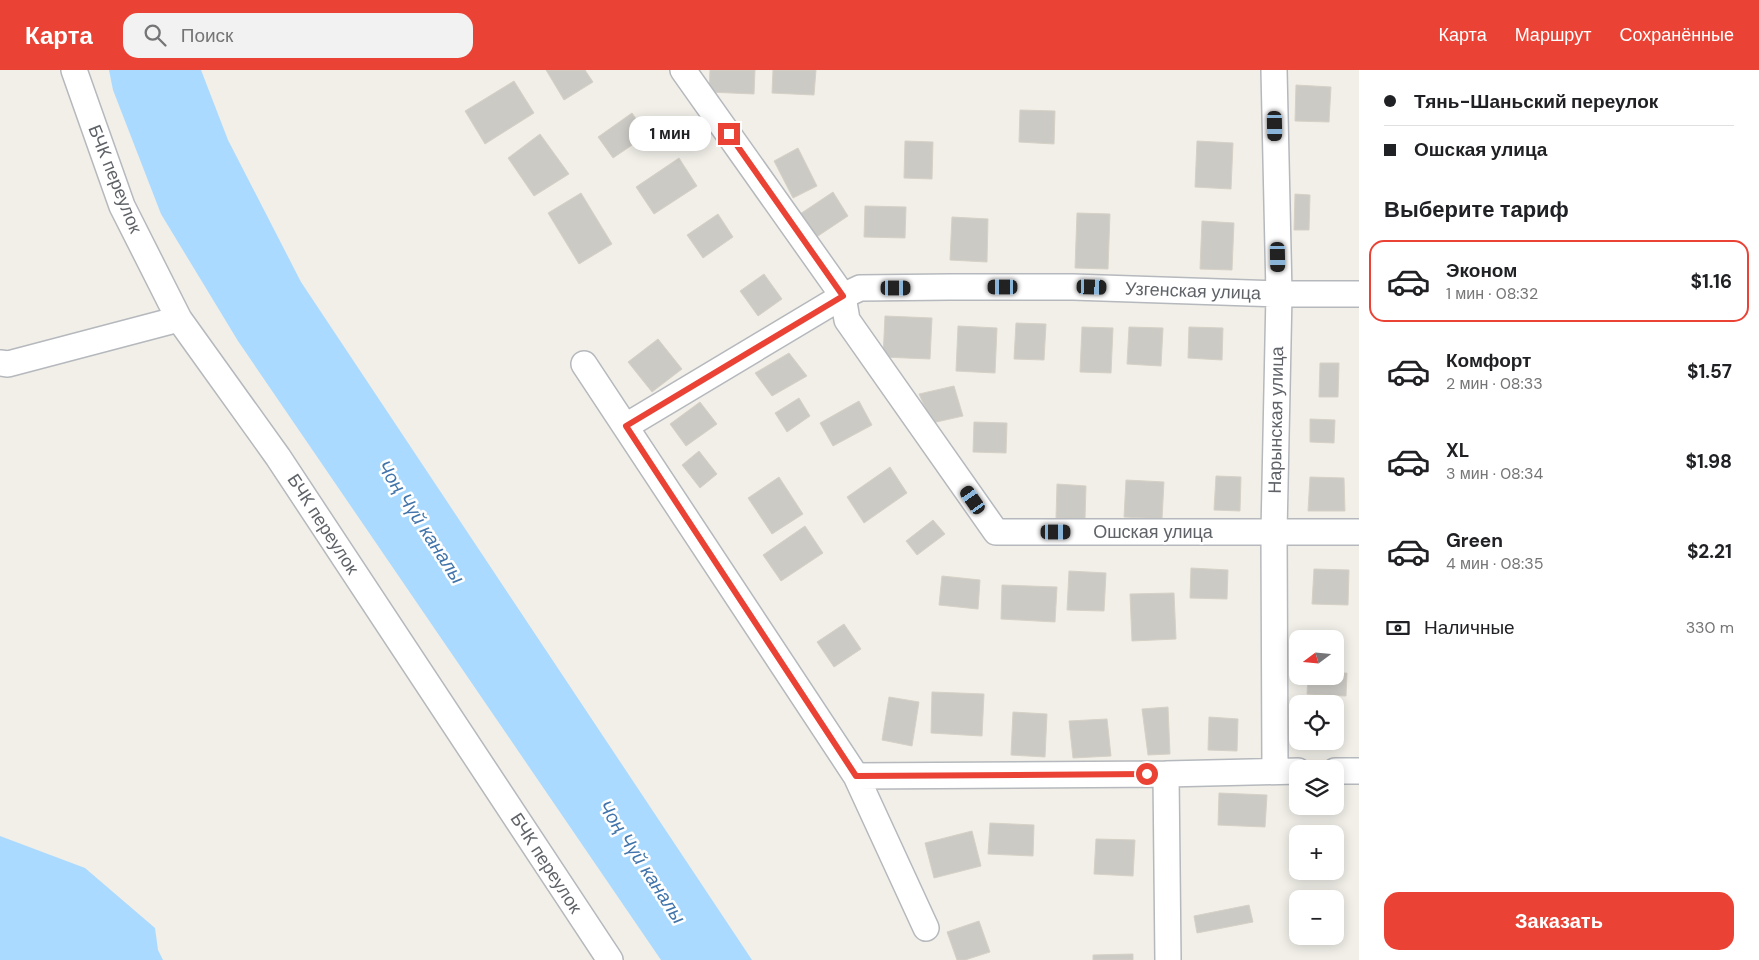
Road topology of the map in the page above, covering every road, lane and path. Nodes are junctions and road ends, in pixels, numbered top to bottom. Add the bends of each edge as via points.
1 (74, 70) edge
2 (683, 70) edge
3 (1274, 70) edge
4 (1279, 294) junction
5 (1359, 294) edge
6 (843, 296) junction
7 (179, 318) junction
8 (0, 363) edge
9 (584, 364) dead end
10 (626, 426) junction
11 (1274, 532) junction
12 (1359, 532) edge
13 (1286, 771) edge
14 (1344, 771) edge
15 (1359, 771) edge
16 (1166, 774) junction
17 (856, 776) junction
18 (926, 928) dead end
19 (610, 960) edge
20 (1168, 960) edge

1 - 7 street, БЧК переулок via 122,206
2 - 6 street
3 - 4 street, Нарынская улица
4 - 5 street, Узгенская улица
4 - 6 street, Узгенская улица via 1073,287 950,287 860,288
4 - 11 street, Нарынская улица
6 - 10 street, Узгенская улица
6 - 11 street, Ошская улица via 847,320 996,532
7 - 8 street via 8,364
7 - 19 street, БЧК переулок via 278,457
9 - 10 street
10 - 17 street
11 - 12 street, Ошская улица
11 - 13 street, Нарынская улица
13 - 16 street
14 - 15 street
16 - 17 street
16 - 20 street
17 - 18 street

